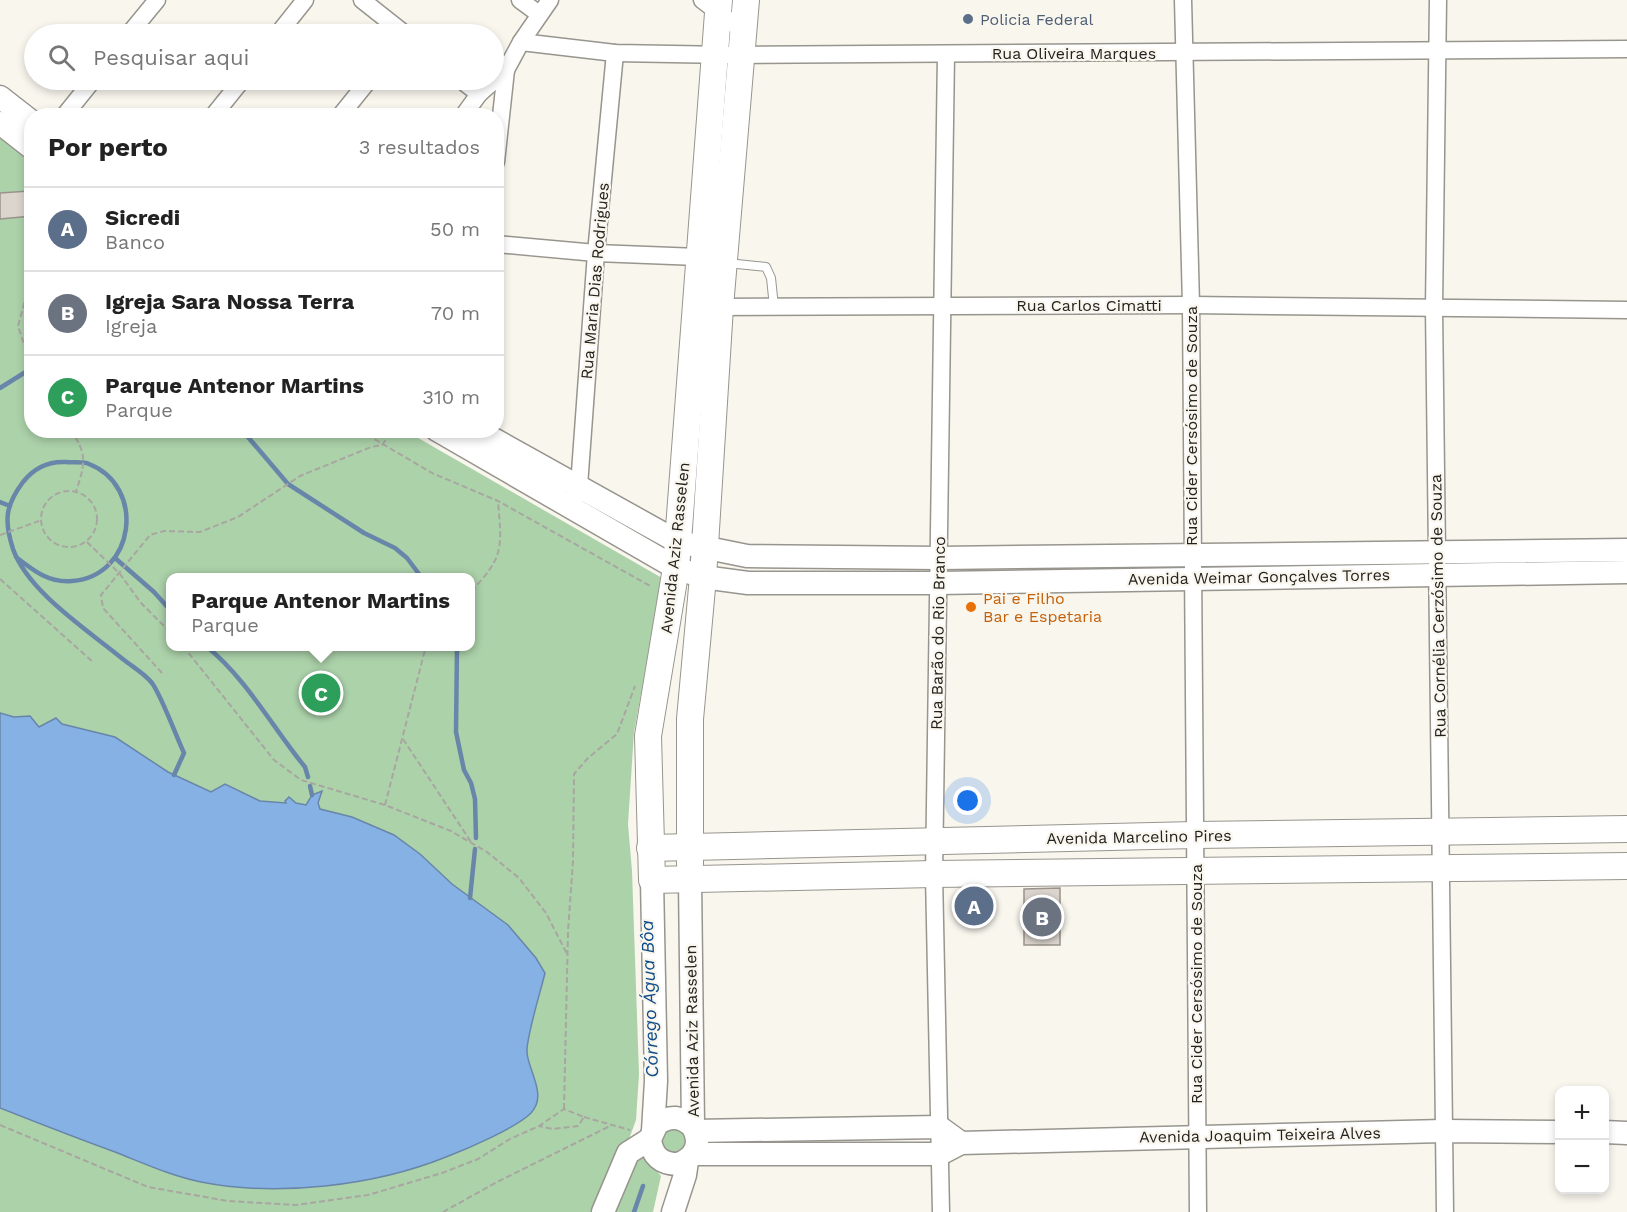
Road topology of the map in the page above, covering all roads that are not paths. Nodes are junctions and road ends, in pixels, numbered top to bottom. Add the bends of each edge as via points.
1 (157, 0) edge
2 (305, 0) edge
3 (362, 0) edge
4 (520, 0) edge
5 (550, 0) edge
6 (746, 0) edge
7 (1183, 0) edge
8 (1438, 0) edge
9 (713, 4) edge
10 (539, 14) junction
11 (137, 24) edge
12 (286, 24) edge
13 (392, 24) edge
14 (521, 42) junction
15 (732, 49) junction
16 (1627, 49) edge
17 (1438, 51) junction
18 (1183, 52) junction
19 (615, 53) junction
20 (946, 54) junction
21 (506, 70) joint
22 (504, 88) edge
23 (85, 90) edge
24 (234, 90) edge
25 (361, 90) edge
26 (474, 90) edge
27 (484, 90) edge
28 (504, 90) edge
29 (479, 94) junction
30 (0, 97) edge
31 (70, 108) edge
32 (219, 108) edge
33 (346, 108) edge
34 (469, 108) edge
35 (502, 108) edge
36 (24, 116) edge
37 (0, 123) edge
38 (24, 142) edge
39 (504, 245) edge
40 (596, 254) junction
41 (698, 257) junction
42 (723, 262) junction
43 (1191, 305) junction
44 (942, 306) junction
45 (707, 307) junction
46 (774, 307) junction
47 (1434, 308) junction
48 (1627, 310) edge
49 (474, 438) edge
50 (475, 438) edge
51 (579, 486) junction
52 (572, 509) junction
53 (678, 542) junction
54 (705, 549) junction
55 (1627, 550) edge
56 (1192, 555) junction
57 (939, 558) junction
58 (1436, 564) junction
59 (676, 568) junction
60 (1627, 572) edge
61 (703, 576) junction
62 (1192, 578) junction
63 (939, 583) junction
64 (1627, 829) edge
65 (1442, 831) junction
66 (1195, 835) junction
67 (935, 843) junction
68 (690, 847) junction
69 (650, 848) junction
70 (1627, 866) edge
71 (1442, 868) junction
72 (1195, 872) junction
73 (934, 874) junction
74 (652, 880) junction
75 (690, 880) junction
76 (939, 1127) junction
77 (910, 1128) junction
78 (694, 1129) junction
79 (1443, 1131) junction
80 (1555, 1132) edge
81 (1609, 1132) edge
82 (1627, 1133) edge
83 (651, 1135) junction
84 (1197, 1137) junction
85 (961, 1143) junction
86 (912, 1153) junction
87 (940, 1154) junction
88 (690, 1157) junction
89 (603, 1212) edge
90 (674, 1212) edge
91 (941, 1212) edge
92 (1198, 1212) edge
93 (1444, 1212) edge

1 - 11 street
2 - 12 street
3 - 13 street
4 - 10 street
5 - 10 street
6 - 15 main road, Avenida Aziz Rasselen
7 - 18 street, Rua Cider Cersósimo de Souza
8 - 17 street, Rua Cornélia Cerzósimo de Souza
9 - 15 main road, Avenida Aziz Rasselen
9 - 15 street
10 - 14 street
14 - 19 street, Rua Oliveira Marques
14 - 21 street
15 - 19 street, Rua Oliveira Marques
15 - 20 street, Rua Oliveira Marques
15 - 41 main road, Avenida Aziz Rasselen
15 - 42 main road, Avenida Aziz Rasselen
16 - 17 street, Rua Oliveira Marques
17 - 18 street, Rua Oliveira Marques
17 - 47 street, Rua Cornélia Cerzósimo de Souza
18 - 20 street, Rua Oliveira Marques
18 - 43 street, Rua Cider Cersósimo de Souza
19 - 40 street, Rua Maria Dias Rodrigues
20 - 44 street, Rua Barão do Rio Branco
21 - 22 street
23 - 31 street
24 - 32 street
25 - 33 street
26 - 29 street
27 - 29 street
28 - 35 street
29 - 34 street
30 - 36 main road
37 - 38 main road
39 - 40 street
40 - 41 street
40 - 51 street, Rua Maria Dias Rodrigues
41 - 45 main road, Avenida Aziz Rasselen
42 - 45 main road, Avenida Aziz Rasselen
42 - 46 lane via 766,267
43 - 44 street, Rua Carlos Cimatti
43 - 47 street, Rua Carlos Cimatti
43 - 56 street, Rua Cider Cersósimo de Souza
44 - 46 street, Rua Carlos Cimatti
44 - 57 street, Rua Barão do Rio Branco
45 - 46 street, Rua Carlos Cimatti
45 - 53 main road, Avenida Aziz Rasselen
45 - 54 main road, Avenida Aziz Rasselen
47 - 48 street, Rua Carlos Cimatti
47 - 58 street, Rua Cornélia Cerzósimo de Souza
49 - 52 main road, Avenida Weimar Gonçalves Torres
50 - 51 main road, Avenida Weimar Gonçalves Torres
51 - 52 street, Rua Maria Dias Rodrigues
51 - 53 main road, Avenida Weimar Gonçalves Torres
52 - 59 main road, Avenida Weimar Gonçalves Torres
53 - 54 main road, Avenida Weimar Gonçalves Torres
53 - 59 main road, Avenida Aziz Rasselen
54 - 57 main road, Avenida Weimar Gonçalves Torres via 747,556
54 - 61 main road, Avenida Aziz Rasselen
55 - 58 main road, Avenida Weimar Gonçalves Torres
56 - 57 main road, Avenida Weimar Gonçalves Torres
56 - 58 main road, Avenida Weimar Gonçalves Torres
56 - 62 street, Rua Cider Cersósimo de Souza
57 - 63 street, Rua Barão do Rio Branco
58 - 60 main road, Avenida Weimar Gonçalves Torres
58 - 62 main road, Avenida Weimar Gonçalves Torres
58 - 65 street, Rua Cornélia Cerzósimo de Souza
59 - 61 main road, Avenida Weimar Gonçalves Torres
59 - 69 main road, Avenida Aziz Rasselen via 648,736
61 - 63 main road, Avenida Weimar Gonçalves Torres via 748,583
61 - 68 main road, Avenida Aziz Rasselen via 690,719
62 - 63 main road, Avenida Weimar Gonçalves Torres
62 - 66 street, Rua Cider Cersósimo de Souza
63 - 67 street, Rua Barão do Rio Branco
64 - 65 main road, Avenida Marcelino Pires
65 - 66 main road, Avenida Marcelino Pires
65 - 71 street, Rua Cornélia Cerzósimo de Souza
66 - 67 main road, Avenida Marcelino Pires
66 - 72 street, Rua Cider Cersósimo de Souza
67 - 68 main road, Avenida Marcelino Pires
67 - 73 street, Rua Barão do Rio Branco
68 - 69 main road, Avenida Marcelino Pires
68 - 75 main road, Avenida Aziz Rasselen
69 - 74 main road, Avenida Aziz Rasselen
70 - 71 main road, Avenida Marcelino Pires
71 - 72 main road, Avenida Marcelino Pires
71 - 79 street, Rua Cornélia Cerzósimo de Souza
72 - 73 main road, Avenida Marcelino Pires
72 - 84 street, Rua Cider Cersósimo de Souza
73 - 75 main road, Avenida Marcelino Pires
73 - 76 street, Rua Barão do Rio Branco
74 - 75 main road, Avenida Marcelino Pires
74 - 83 main road, Avenida Aziz Rasselen via 656,1081
75 - 78 main road, Avenida Aziz Rasselen
76 - 77 main road
76 - 85 main road
76 - 87 street, Rua Barão do Rio Branco
77 - 78 main road
77 - 86 main road
78 - 83 main road, Avenida Aziz Rasselen via 672,1117 657,1124
78 - 88 main road, Avenida Aziz Rasselen via 698,1143
79 - 80 main road, Avenida Joaquim Teixeira Alves
79 - 84 main road, Avenida Joaquim Teixeira Alves
79 - 93 street, Rua Cornélia Cerzósimo de Souza
81 - 82 main road
83 - 88 main road via 651,1148 662,1161 678,1164
83 - 89 main road, Avenida Aziz Rasselen via 628,1153
84 - 85 main road, Avenida Joaquim Teixeira Alves
84 - 92 street, Rua Cider Cersósimo de Souza
85 - 87 main road, Avenida Joaquim Teixeira Alves
86 - 87 main road
86 - 88 main road
87 - 91 street, Rua Barão do Rio Branco
88 - 90 main road, Avenida Aziz Rasselen

